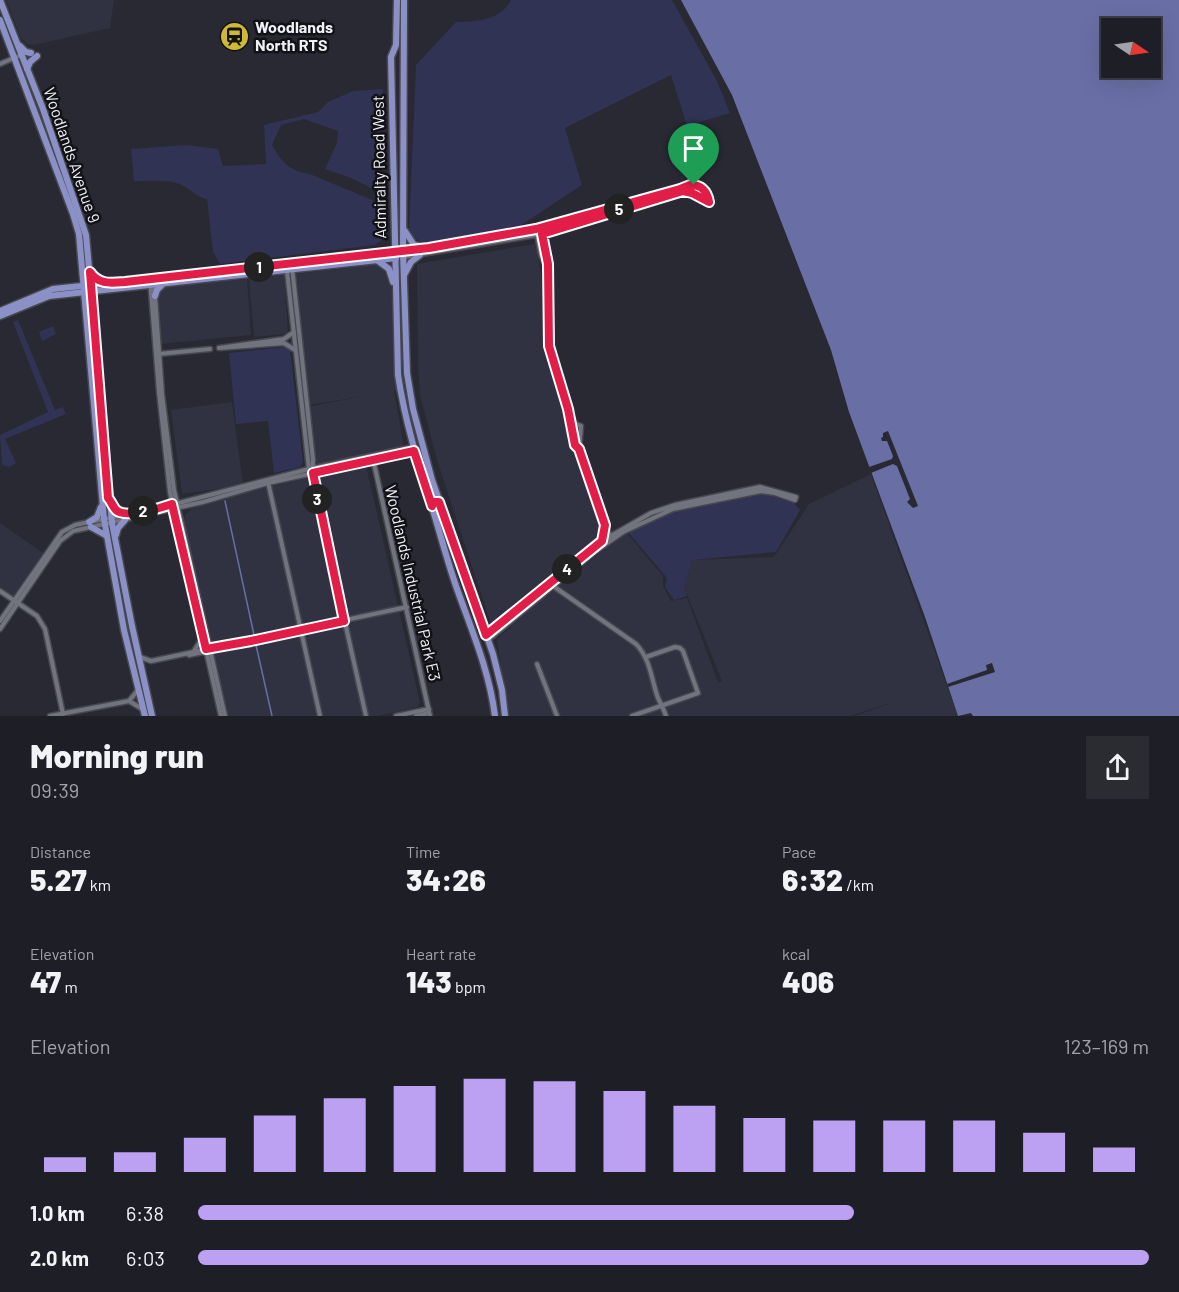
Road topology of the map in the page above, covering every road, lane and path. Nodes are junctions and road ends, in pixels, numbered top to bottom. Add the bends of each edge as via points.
1 (0, 0) edge
2 (397, 0) edge
3 (404, 0) edge
4 (0, 20) edge
5 (13, 35) junction
6 (17, 59) junction
7 (0, 64) edge
8 (27, 70) junction
9 (404, 102) junction
10 (43, 109) junction
11 (34, 113) junction
12 (392, 113) junction
13 (404, 128) junction
14 (393, 130) junction
15 (57, 150) junction
16 (50, 156) junction
17 (403, 228) junction
18 (538, 229) junction
19 (394, 235) junction
20 (539, 235) junction
21 (429, 248) junction
22 (403, 254) junction
23 (420, 255) junction
24 (394, 256) junction
25 (380, 257) junction
26 (289, 267) junction
27 (83, 268) junction
28 (90, 272) junction
29 (403, 278) junction
30 (152, 282) junction
31 (166, 282) junction
32 (107, 286) junction
33 (140, 286) junction
34 (88, 287) junction
35 (71, 289) junction
36 (395, 289) junction
37 (153, 296) junction
38 (90, 307) junction
39 (0, 313) edge
40 (294, 332) junction
41 (210, 349) dead end
42 (296, 351) junction
43 (158, 354) junction
44 (573, 425) junction
45 (413, 449) junction
46 (579, 449) junction
47 (372, 457) junction
48 (168, 458) junction
49 (311, 472) junction
50 (268, 482) junction
51 (433, 482) junction
52 (424, 487) junction
53 (172, 491) junction
54 (105, 499) junction
55 (795, 499) dead end
56 (190, 500) junction
57 (439, 502) junction
58 (175, 506) junction
59 (189, 506) junction
60 (432, 506) junction
61 (162, 510) junction
62 (132, 513) junction
63 (125, 520) junction
64 (108, 521) junction
65 (179, 523) junction
66 (90, 524) junction
67 (605, 525) junction
68 (111, 537) junction
69 (610, 537) junction
70 (602, 541) junction
71 (551, 585) junction
72 (0, 591) edge
73 (13, 600) junction
74 (18, 604) junction
75 (407, 607) junction
76 (0, 621) edge
77 (344, 621) junction
78 (0, 629) edge
79 (301, 630) junction
80 (203, 637) junction
81 (487, 637) junction
82 (208, 649) junction
83 (194, 651) junction
84 (140, 657) junction
85 (646, 657) junction
86 (537, 664) dead end
87 (143, 672) junction
88 (139, 689) junction
89 (129, 701) junction
90 (662, 705) junction
91 (144, 713) edge
92 (429, 713) edge
93 (63, 714) junction
94 (50, 716) edge
95 (152, 716) edge
96 (223, 716) edge
97 (320, 716) edge
98 (366, 716) edge
99 (396, 716) edge
100 (416, 716) edge
101 (495, 716) edge
102 (505, 716) edge
103 (557, 716) edge
104 (632, 716) edge
105 (666, 716) edge

1 - 5 main road, Woodlands Avenue 9
2 - 12 main road, Admiralty Road West via 396,45 391,57
3 - 9 main road, Admiralty Road West
4 - 6 main road, Woodlands Avenue 9
5 - 6 main road, Woodlands Avenue 9
5 - 8 main road via 21,49 34,55
6 - 7 street
6 - 8 main road, Woodlands Avenue 9
6 - 11 main road, Woodlands Avenue 9
8 - 10 main road, Woodlands Avenue 9
9 - 12 main road via 401,116
9 - 13 main road, Admiralty Road West
10 - 11 main road via 37,106
10 - 15 main road, Woodlands Avenue 9
11 - 16 main road, Woodlands Avenue 9
12 - 14 main road, Admiralty Road West
13 - 14 main road via 396,122
13 - 17 main road, Admiralty Road West
14 - 19 main road, Admiralty Road West
15 - 16 main road via 56,156
15 - 28 main road, Woodlands Avenue 9 via 84,228
16 - 27 main road, Woodlands Avenue 9 via 79,234
17 - 21 main road via 414,245
17 - 22 main road, Admiralty Road West
18 - 20 street
18 - 20 street via 690,185 702,188 708,196 709,202 683,191
18 - 21 street
19 - 24 main road, Admiralty Road West
19 - 25 main road via 389,249
20 - 23 street
20 - 44 street via 548,270 549,346
21 - 22 street
22 - 23 street
22 - 24 main road
22 - 29 main road, Admiralty Road West
23 - 29 main road via 411,262
24 - 25 main road
24 - 36 main road, Admiralty Road West
25 - 26 main road
25 - 26 main road via 330,266
25 - 36 main road via 389,269
26 - 30 main road
26 - 31 main road
26 - 40 street
26 - 49 street
27 - 34 main road, Woodlands Avenue 9
27 - 35 main road
28 - 32 main road
28 - 34 main road, Woodlands Avenue 9
29 - 51 main road, Admiralty Road West via 407,373
30 - 31 main road
30 - 32 main road
30 - 33 main road
30 - 37 street
31 - 37 main road
32 - 33 main road
32 - 34 main road
32 - 38 main road
33 - 37 main road
34 - 35 main road
34 - 38 main road, Woodlands Avenue 9
35 - 38 main road
35 - 39 main road
36 - 45 main road, Admiralty Road West via 398,375
37 - 43 street
37 - 48 street
38 - 54 main road, Woodlands Avenue 9
40 - 42 street
40 - 42 street via 284,339 219,348 284,344
41 - 43 street
42 - 49 street
43 - 48 street
44 - 46 street
44 - 46 street via 580,424 582,430
45 - 47 street
45 - 52 main road, Admiralty Road West
46 - 67 street
47 - 49 street
47 - 75 street, Woodlands Industrial Park E3
48 - 53 street
49 - 50 street
49 - 77 street
50 - 56 street
50 - 59 street
50 - 79 street
51 - 52 main road via 430,488
51 - 57 main road, Admiralty Road West
52 - 60 main road, Admiralty Road West
53 - 56 street
53 - 58 street
53 - 61 street
54 - 62 main road via 118,511
54 - 64 main road, Woodlands Avenue 9
54 - 66 main road via 100,514
55 - 69 street via 760,487 675,505
56 - 58 street
57 - 60 main road
57 - 81 main road, Admiralty Road West
58 - 59 street
58 - 61 street
58 - 65 street
59 - 65 street
60 - 101 main road, Admiralty Road West via 456,588 482,656
61 - 62 street
61 - 63 street
61 - 65 street
62 - 64 street
63 - 64 street
63 - 68 main road
64 - 66 street
64 - 68 main road, Woodlands Avenue 9
65 - 80 street
65 - 82 street
66 - 68 main road
66 - 73 street via 75,525 62,532
66 - 74 street via 65,536
67 - 69 street
67 - 70 street
68 - 84 main road, Woodlands Avenue 9
68 - 88 main road, Woodlands Avenue 9 via 124,630
69 - 70 street
69 - 71 street
70 - 71 street
71 - 81 street
71 - 85 street via 636,644
72 - 73 street
73 - 74 street
73 - 76 street
74 - 78 street
74 - 93 street via 37,616 45,629
75 - 77 street
75 - 92 street, Woodlands Industrial Park E3
77 - 79 street
77 - 98 street
79 - 82 street
79 - 97 street
80 - 82 street
80 - 83 street
81 - 102 main road, Admiralty Road West
82 - 83 street
82 - 87 street via 152,663
82 - 96 street
83 - 84 street via 150,661
84 - 87 main road, Woodlands Avenue 9
85 - 90 street
85 - 90 street via 680,648 698,693
86 - 103 street
87 - 95 main road, Woodlands Avenue 9
88 - 89 street
88 - 91 main road, Woodlands Avenue 9
89 - 91 street
89 - 93 street
90 - 104 street
90 - 105 street
92 - 99 street
92 - 100 street
93 - 94 street

